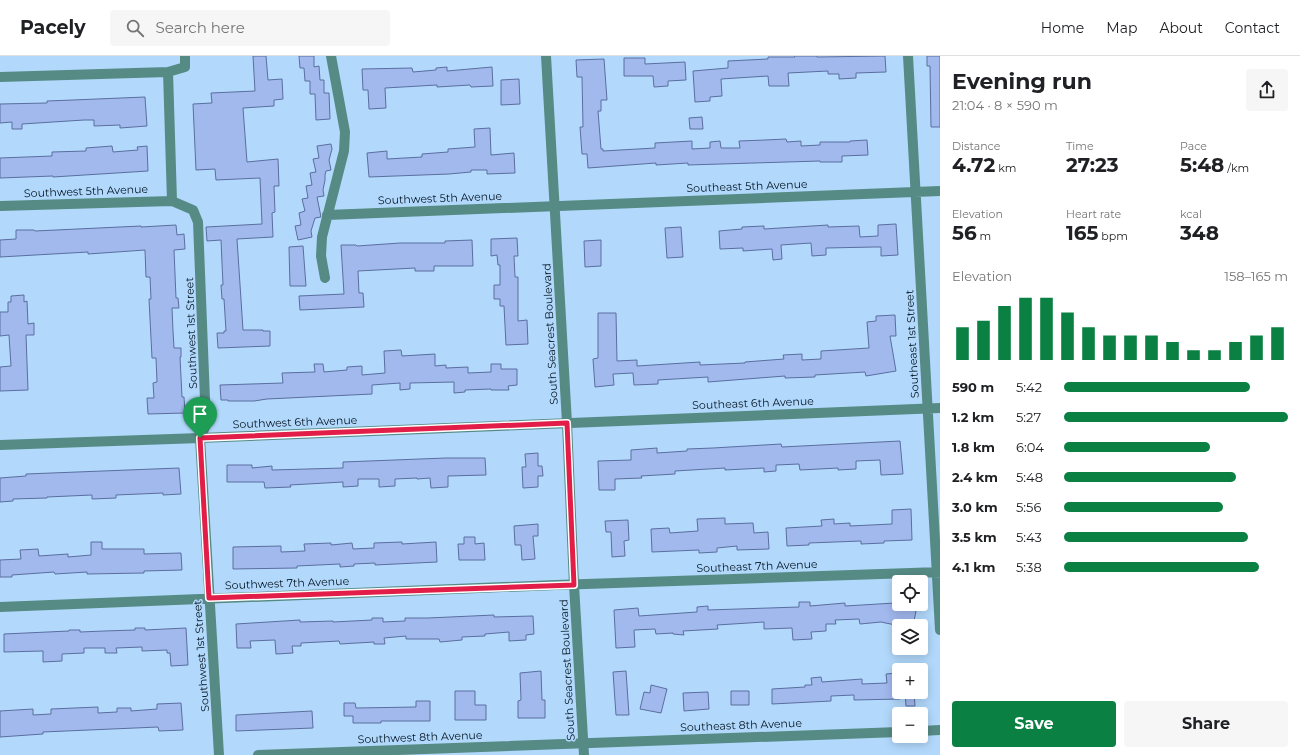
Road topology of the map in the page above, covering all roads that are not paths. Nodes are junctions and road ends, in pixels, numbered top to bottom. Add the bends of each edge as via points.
1 (185, 56) edge
2 (331, 56) edge
3 (546, 56) edge
4 (908, 56) edge
5 (168, 72) junction
6 (0, 77) edge
7 (940, 191) edge
8 (916, 192) junction
9 (172, 201) junction
10 (0, 206) edge
11 (554, 206) junction
12 (327, 215) junction
13 (325, 278) dead end
14 (928, 408) junction
15 (940, 408) edge
16 (567, 423) junction
17 (200, 438) junction
18 (0, 445) edge
19 (938, 572) edge
20 (574, 585) junction
21 (209, 598) junction
22 (0, 607) edge
23 (940, 630) edge
24 (940, 730) edge
25 (928, 731) edge
26 (892, 732) edge
27 (583, 743) junction
28 (219, 755) edge
29 (258, 755) edge
30 (584, 755) edge

1 - 5 street via 185,67
2 - 12 street via 345,132 344,151
3 - 11 street, South Seacrest Boulevard
4 - 8 street, Southeast 1st Street
5 - 6 street
5 - 9 street
7 - 8 street, Southeast 5th Avenue
8 - 11 street, Southeast 5th Avenue
8 - 14 street, Southeast 1st Street
9 - 10 street, Southwest 5th Avenue
9 - 17 street, Southwest 1st Street via 193,210 198,222 206,425
11 - 12 street, Southwest 5th Avenue
11 - 16 street, South Seacrest Boulevard
12 - 13 street via 321,247
14 - 15 street, Southeast 6th Avenue
14 - 16 street, Southeast 6th Avenue
14 - 19 street, Southeast 1st Street
16 - 17 street, Southwest 6th Avenue
16 - 20 street, South Seacrest Boulevard
17 - 18 street, Southwest 6th Avenue
17 - 21 street, Southwest 1st Street
19 - 20 street, Southeast 7th Avenue
19 - 23 street, Southeast 1st Street
20 - 21 street, Southwest 7th Avenue
20 - 27 street, South Seacrest Boulevard
21 - 22 street, Southwest 7th Avenue
21 - 28 street, Southwest 1st Street
24 - 25 street
26 - 27 street, Southeast 8th Avenue
27 - 29 street, Southwest 8th Avenue
27 - 30 street, South Seacrest Boulevard

